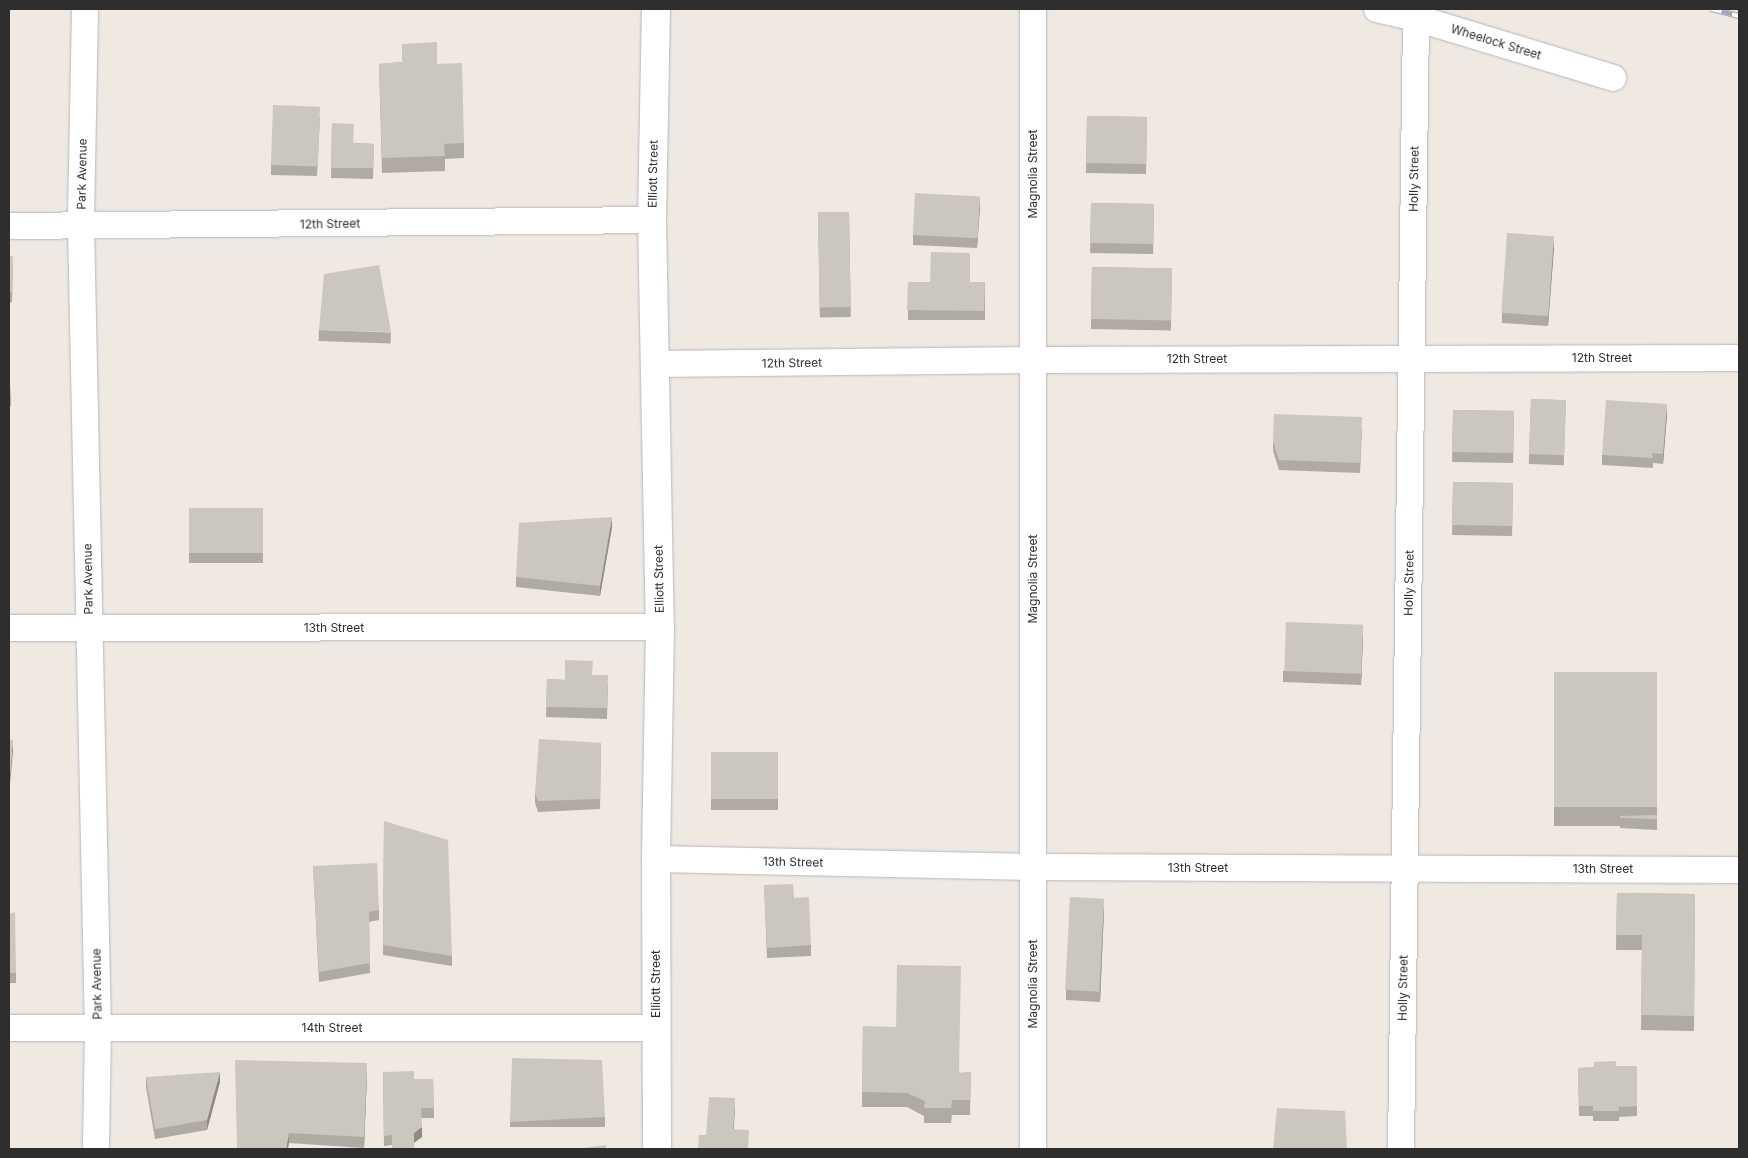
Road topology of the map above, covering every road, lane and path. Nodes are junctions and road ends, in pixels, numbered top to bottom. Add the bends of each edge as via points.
1 (84, 9) edge
2 (656, 9) edge
3 (1033, 9) edge
4 (1377, 9) edge
5 (1416, 18) junction
6 (1613, 78) dead end
7 (652, 220) junction
8 (9, 226) edge
9 (81, 226) junction
10 (1412, 358) junction
11 (1739, 358) edge
12 (1034, 360) junction
13 (654, 364) junction
14 (660, 627) junction
15 (9, 628) edge
16 (89, 628) junction
17 (656, 859) junction
18 (1033, 867) junction
19 (1405, 869) junction
20 (1739, 870) edge
21 (9, 1028) edge
22 (656, 1028) junction
23 (98, 1029) junction
24 (96, 1149) edge
25 (657, 1149) edge
26 (1033, 1149) edge
27 (1401, 1149) edge

1 - 9 street, Park Avenue
2 - 7 main road, Elliott Street
3 - 12 street, Magnolia Street
4 - 5 street, Wheelock Street
5 - 6 street, Wheelock Street
5 - 10 street, Holly Street
7 - 9 street, 12th Street
7 - 13 main road, Elliott Street
8 - 9 street, 12th Street
9 - 16 street, Park Avenue
10 - 11 street, 12th Street
10 - 12 street, 12th Street
10 - 19 street, Holly Street
12 - 13 street, 12th Street
12 - 18 street, Magnolia Street
13 - 14 main road, Elliott Street
14 - 16 street, 13th Street
14 - 17 main road, Elliott Street
15 - 16 street, 13th Street
16 - 23 street, Park Avenue
17 - 18 street, 13th Street
17 - 22 main road, Elliott Street
18 - 19 street, 13th Street
18 - 26 street, Magnolia Street
19 - 20 street, 13th Street
19 - 27 street, Holly Street
21 - 23 street, 14th Street
22 - 23 street, 14th Street
22 - 25 main road, Elliott Street
23 - 24 street, Park Avenue

